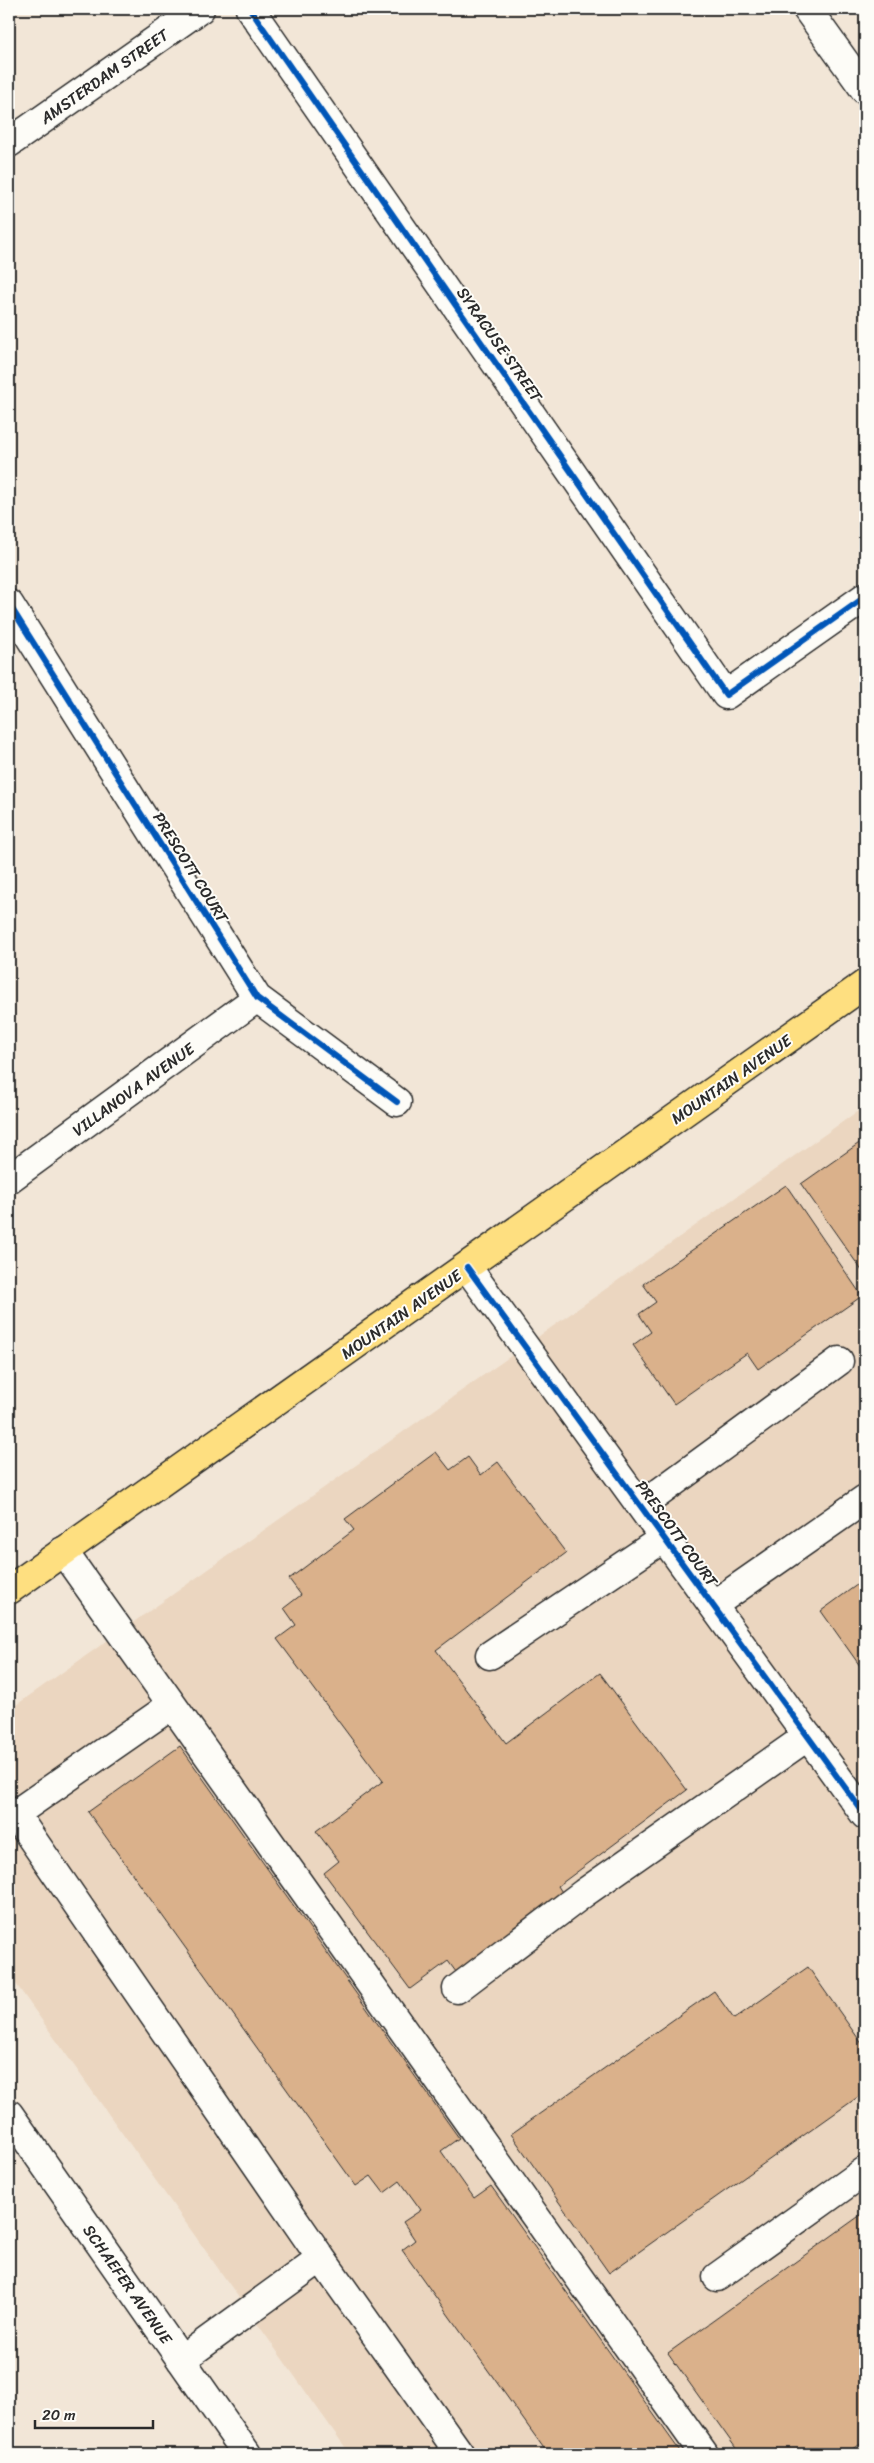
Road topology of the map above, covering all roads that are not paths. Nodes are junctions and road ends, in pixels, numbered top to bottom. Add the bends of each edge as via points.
1 (200, 9) edge
2 (250, 9) edge
3 (807, 9) edge
4 (865, 90) edge
5 (9, 143) edge
6 (865, 597) edge
7 (9, 604) edge
8 (865, 984) edge
9 (257, 998) junction
10 (397, 1102) dead end
11 (9, 1179) edge
12 (466, 1267) junction
13 (839, 1361) dead end
14 (865, 1499) edge
15 (640, 1506) junction
16 (664, 1538) junction
17 (63, 1551) junction
18 (9, 1590) edge
19 (713, 1605) junction
20 (490, 1655) dead end
21 (172, 1705) junction
22 (808, 1736) junction
23 (865, 1816) edge
24 (457, 1989) dead end
25 (9, 2114) edge
26 (865, 2171) edge
27 (321, 2258) junction
28 (717, 2277) dead end
29 (181, 2360) junction
30 (247, 2454) edge
31 (460, 2454) edge
32 (704, 2454) edge

1 - 5 street, AMSTERDAM STREET
2 - 6 street, SYRACUSE STREET via 726,695
3 - 4 street
7 - 9 street, PRESCOTT COURT
8 - 12 main road, MOUNTAIN AVENUE
9 - 10 street, PRESCOTT COURT
9 - 11 street, VILLANOVA AVENUE
12 - 15 street, PRESCOTT COURT
12 - 17 main road, MOUNTAIN AVENUE
13 - 15 street
14 - 19 street
15 - 16 street, PRESCOTT COURT
16 - 19 street, PRESCOTT COURT
16 - 20 street
17 - 18 main road, MOUNTAIN AVENUE
17 - 21 street
19 - 22 street, PRESCOTT COURT
21 - 27 street via 15,1814
21 - 32 street
22 - 23 street, PRESCOTT COURT
22 - 24 street via 584,1893
25 - 29 street, SCHAEFER AVENUE
26 - 28 street
27 - 29 street
27 - 31 street
29 - 30 street, SCHAEFER AVENUE

